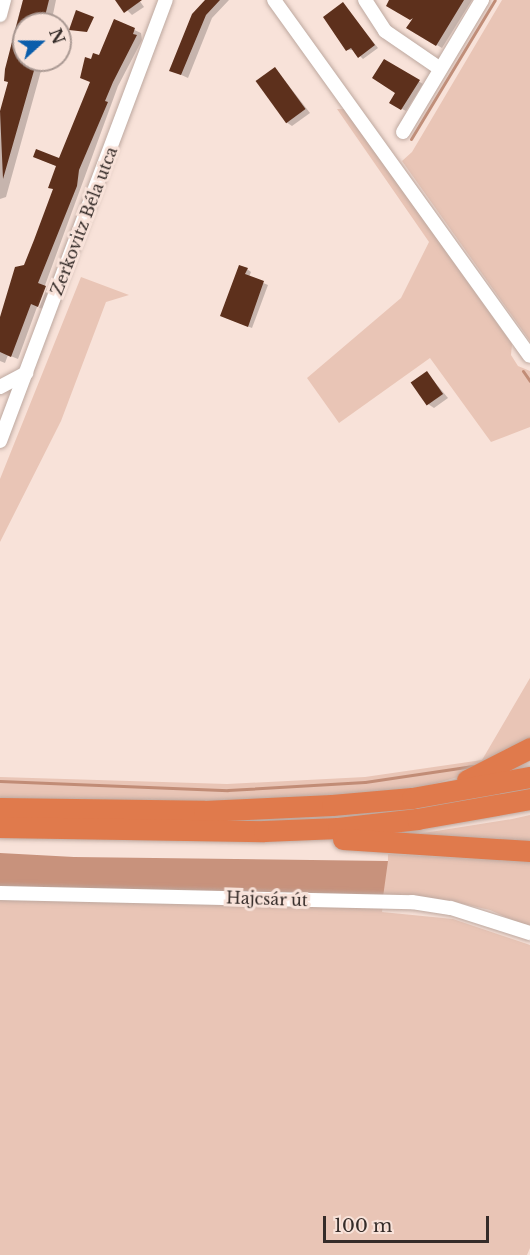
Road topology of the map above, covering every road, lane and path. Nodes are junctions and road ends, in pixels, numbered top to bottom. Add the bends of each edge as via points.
1 (4, 0) edge
2 (274, 0) edge
3 (365, 0) edge
4 (482, 0) edge
5 (163, 3) edge
6 (0, 15) edge
7 (439, 68) junction
8 (403, 132) dead end
9 (530, 356) edge
10 (26, 372) junction
11 (0, 387) edge
12 (0, 441) edge
13 (530, 748) edge
14 (530, 777) edge
15 (430, 795) junction
16 (530, 799) edge
17 (0, 808) edge
18 (0, 827) edge
19 (264, 831) junction
20 (530, 850) edge
21 (0, 893) edge
22 (530, 933) edge

1 - 6 street
2 - 9 street
3 - 7 street via 385,31
4 - 7 street
5 - 10 street, Zerkovitz Béla utca
7 - 8 street
10 - 11 street
10 - 12 street, Zerkovitz Béla utca
13 - 15 highway via 498,768
14 - 15 highway
15 - 17 highway via 332,805 204,811
16 - 19 highway via 407,821
18 - 19 highway
19 - 20 highway
21 - 22 street, Hajcsár út via 412,902 451,908

